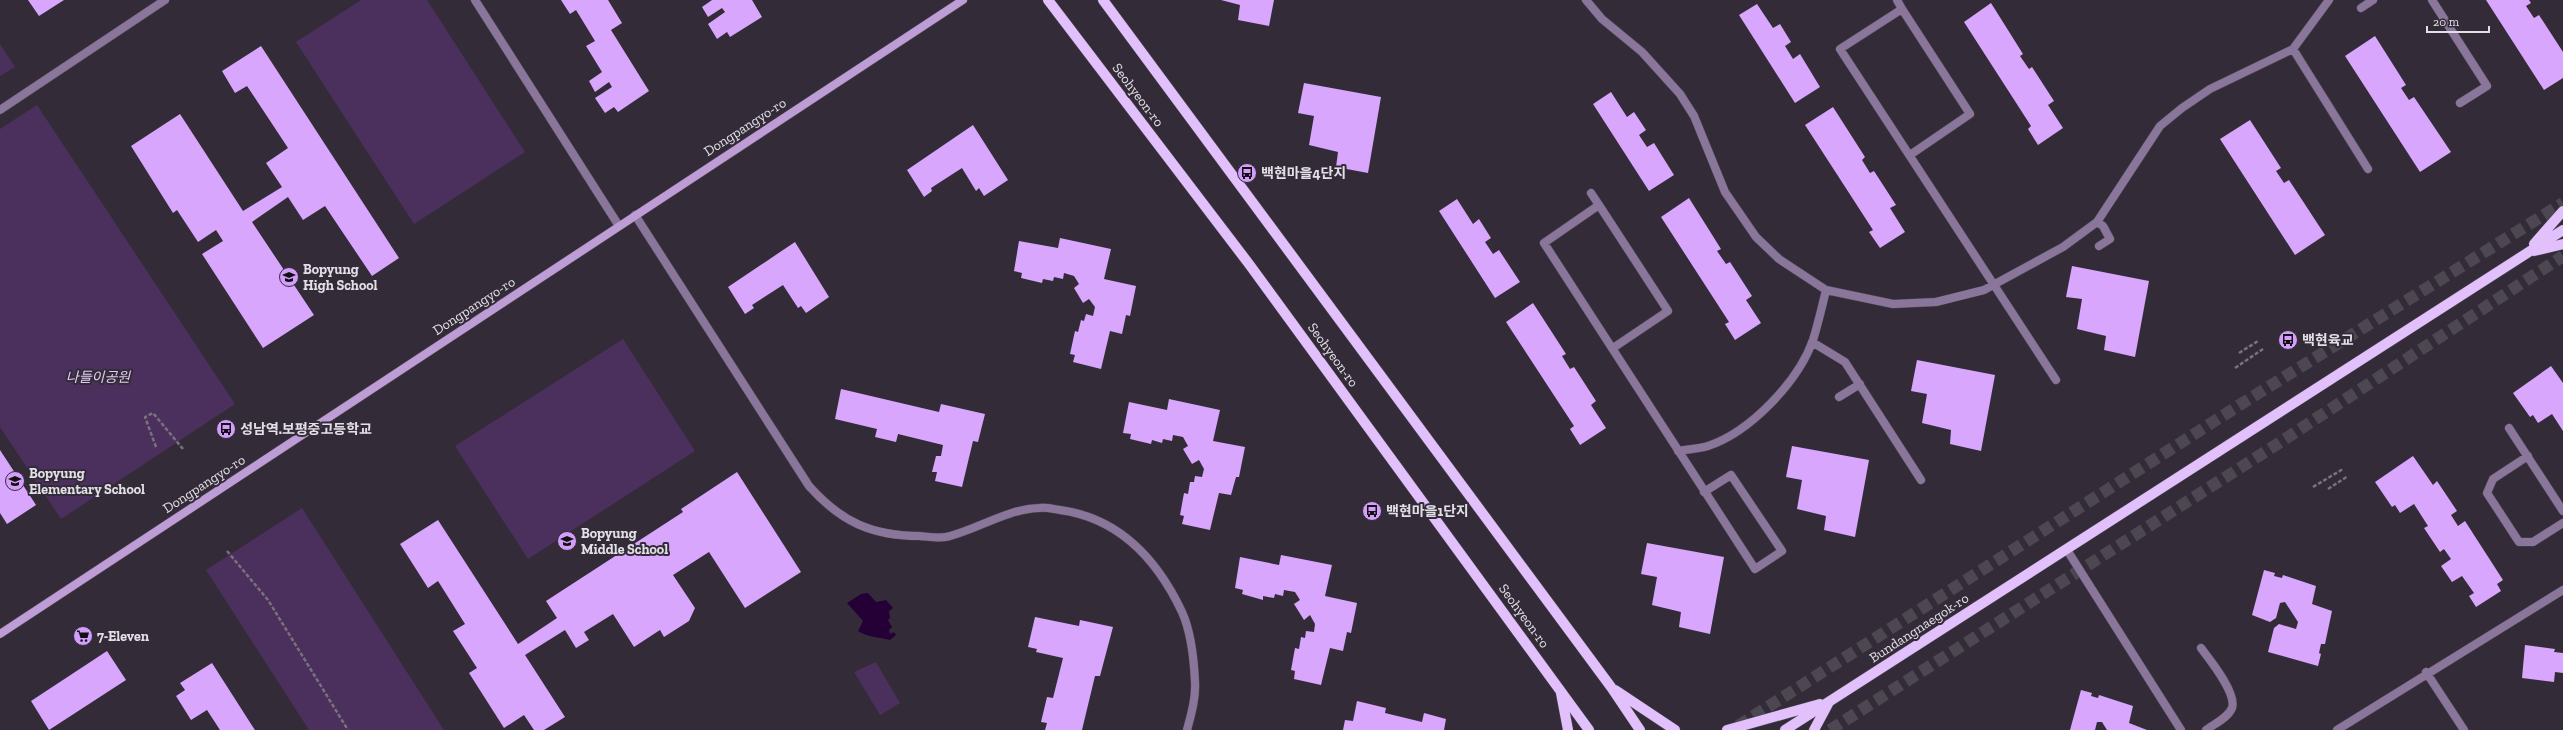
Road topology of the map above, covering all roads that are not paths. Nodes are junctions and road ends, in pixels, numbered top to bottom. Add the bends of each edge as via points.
1 (165, 0) edge
2 (475, 0) edge
3 (963, 0) edge
4 (1048, 0) edge
5 (1103, 0) edge
6 (1586, 0) edge
7 (1897, 0) edge
8 (2329, 0) edge
9 (2373, 0) edge
10 (2432, 0) edge
11 (2361, 8) dead end
12 (1902, 9) junction
13 (2293, 49) junction
14 (2460, 103) dead end
15 (0, 110) edge
16 (1910, 155) junction
17 (2368, 169) dead end
18 (1591, 193) dead end
19 (1599, 205) junction
20 (2563, 211) edge
21 (635, 215) junction
22 (2097, 222) junction
23 (619, 226) junction
24 (2563, 230) edge
25 (2563, 244) edge
26 (2099, 246) dead end
27 (2527, 253) junction
28 (1995, 285) junction
29 (1826, 290) junction
30 (1812, 342) junction
31 (1613, 348) junction
32 (2056, 380) dead end
33 (1860, 384) junction
34 (1839, 397) dead end
35 (2509, 428) dead end
36 (1678, 451) junction
37 (2528, 456) junction
38 (1921, 480) dead end
39 (1704, 492) junction
40 (2563, 510) edge
41 (2563, 523) edge
42 (2067, 550) junction
43 (2563, 590) edge
44 (0, 634) edge
45 (2201, 648) dead end
46 (2426, 672) junction
47 (1611, 687) junction
48 (1560, 689) junction
49 (1829, 702) junction
50 (1187, 730) edge
51 (1568, 730) edge
52 (1589, 730) edge
53 (1640, 730) edge
54 (1675, 730) edge
55 (1727, 730) edge
56 (1785, 730) edge
57 (1814, 730) edge
58 (2181, 730) edge
59 (2206, 730) edge
60 (2337, 730) edge
61 (2464, 730) edge

1 - 15 street
2 - 23 street
3 - 21 main road, Dongpangyo-ro
4 - 48 main road, Seohyeon-ro via 1249,264
5 - 47 main road, Seohyeon-ro
6 - 29 street via 1602,19 1642,52 1680,94 1694,116 1725,192 1756,237 1778,259
7 - 12 street
8 - 13 street
9 - 11 street
10 - 14 street via 2487,86
12 - 16 street via 1970,114
12 - 16 street via 1840,49
13 - 17 street
13 - 22 street via 2210,89 2160,126
16 - 28 street
18 - 19 street
19 - 31 street via 1544,243
19 - 31 street via 1668,311
20 - 27 main road
21 - 23 main road, Dongpangyo-ro
21 - 50 street via 809,486 828,507 852,523 882,533 948,537 1008,514 1039,508 1073,512 1104,522 1137,546 1160,574 1182,613 1186,626 1196,684
22 - 26 street via 2103,226 2110,239
22 - 28 street via 2064,247
23 - 44 main road, Dongpangyo-ro
24 - 27 main road, Bundangnaegok-ro
25 - 27 main road
27 - 42 main road, Bundangnaegok-ro
28 - 29 street via 1936,302 1893,304
28 - 32 street
29 - 30 street
30 - 33 street via 1845,362
30 - 36 street via 1782,391 1760,414 1735,432 1708,446
31 - 36 street
33 - 34 street
33 - 38 street
35 - 37 street
36 - 39 street
37 - 40 street
37 - 41 street via 2492,479 2487,493 2519,542 2533,542
39 - 39 street via 1731,475 1782,551 1755,569
42 - 49 main road, Bundangnaegok-ro
42 - 58 street
43 - 46 street
45 - 59 street via 2232,696 2232,708 2223,719
46 - 60 street
46 - 61 street
47 - 53 main road, Seohyeon-ro
47 - 54 main road
48 - 51 main road
48 - 52 main road, Seohyeon-ro
49 - 55 main road
49 - 56 main road, Bundangnaegok-ro
49 - 57 main road

